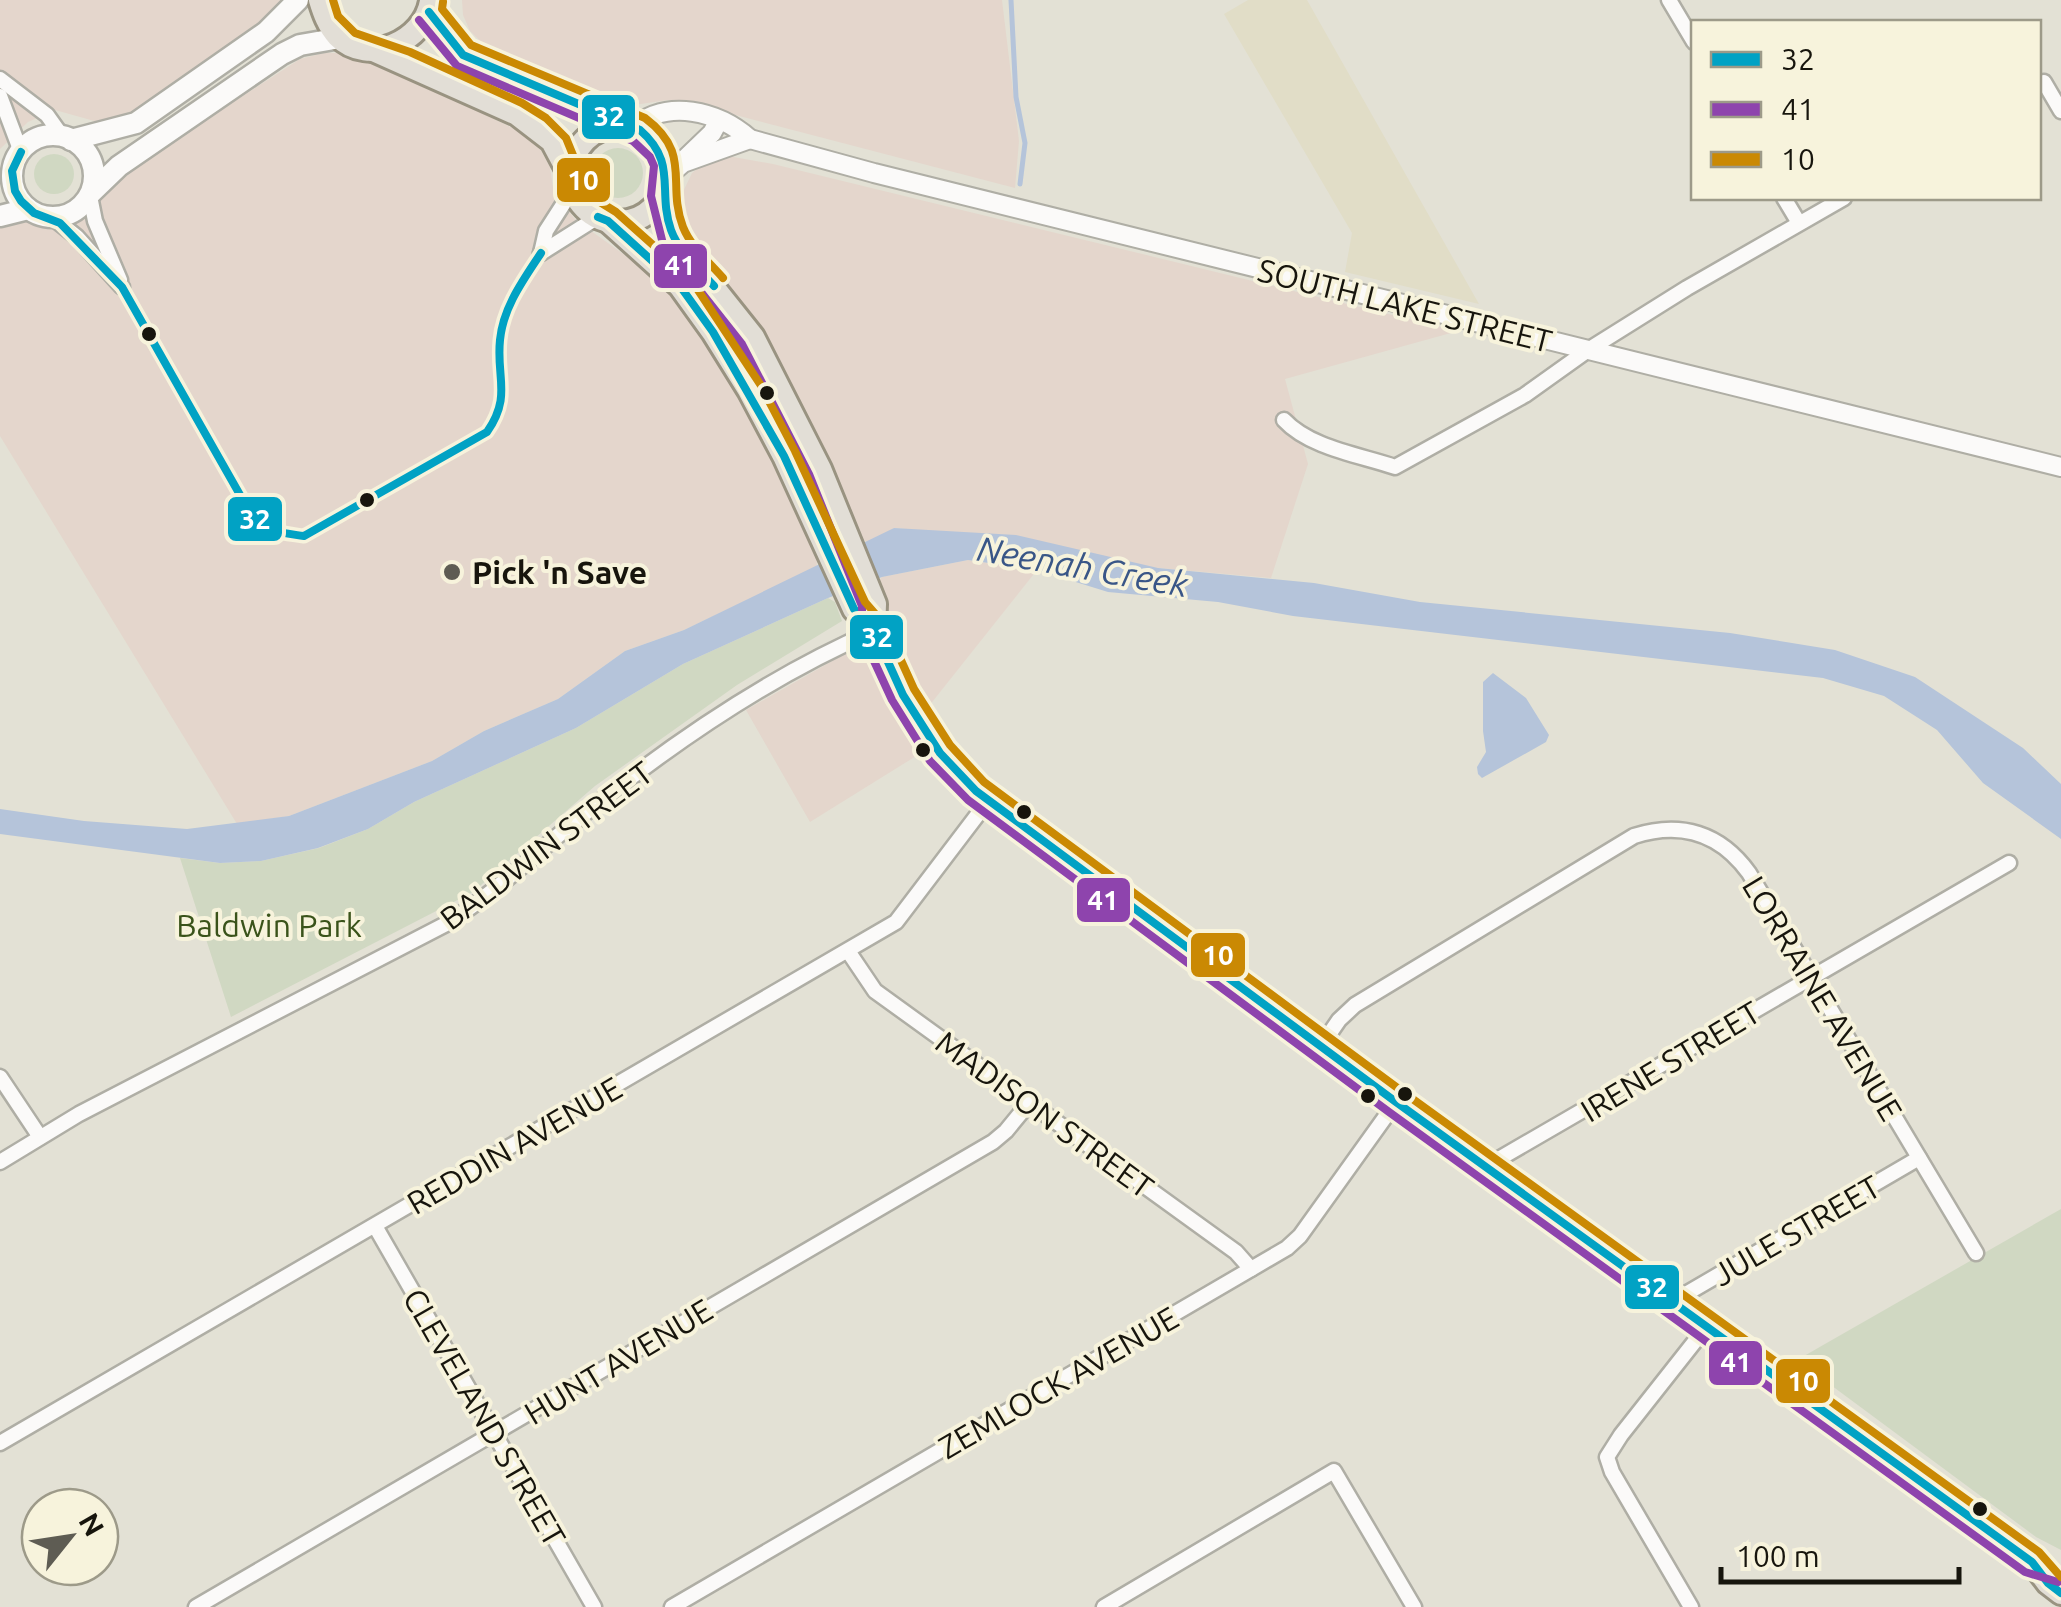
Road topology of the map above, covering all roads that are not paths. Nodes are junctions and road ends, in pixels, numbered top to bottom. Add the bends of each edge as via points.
1 (298, 0) edge
2 (320, 0) edge
3 (1669, 0) edge
4 (430, 6) edge
5 (1691, 37) edge
6 (340, 38) junction
7 (371, 50) junction
8 (2061, 72) edge
9 (0, 79) edge
10 (2041, 84) edge
11 (0, 96) edge
12 (2061, 111) edge
13 (719, 120) junction
14 (629, 127) junction
15 (67, 138) junction
16 (750, 139) junction
17 (12, 160) edge
18 (671, 178) junction
19 (572, 182) junction
20 (91, 194) junction
21 (1785, 200) edge
22 (1840, 200) edge
23 (28, 209) junction
24 (0, 216) edge
25 (52, 218) junction
26 (603, 219) junction
27 (1799, 223) junction
28 (1588, 350) junction
29 (1284, 420) dead end
30 (2061, 467) edge
31 (842, 553) junction
32 (874, 630) junction
33 (988, 802) junction
34 (2009, 863) dead end
35 (848, 951) junction
36 (1812, 978) junction
37 (1321, 1046) junction
38 (0, 1077) edge
39 (1029, 1102) junction
40 (1396, 1102) junction
41 (40, 1137) junction
42 (1919, 1158) junction
43 (0, 1162) edge
44 (1486, 1167) junction
45 (376, 1226) junction
46 (1976, 1253) dead end
47 (1251, 1269) junction
48 (1672, 1302) junction
49 (1707, 1326) junction
50 (494, 1435) junction
51 (0, 1443) edge
52 (2032, 1562) junction
53 (2061, 1570) edge
54 (1132, 1590) junction
55 (2061, 1593) edge
56 (196, 1607) edge
57 (594, 1607) edge
58 (672, 1607) edge
59 (1104, 1607) edge
60 (1142, 1607) edge
61 (1414, 1607) edge
62 (1691, 1607) edge

1 - 15 main road via 266,32 136,123
2 - 6 main road
3 - 5 street
4 - 7 main road via 406,39
4 - 14 main road via 463,55
6 - 7 main road
6 - 20 main road via 282,54 119,166
7 - 19 main road via 518,114 552,141
8 - 10 street
9 - 15 street
10 - 12 street
11 - 17 street
13 - 14 street, SOUTH LAKE STREET via 669,110
13 - 16 street, SOUTH LAKE STREET
13 - 18 street
14 - 18 main road via 652,138
14 - 19 main road via 590,135 574,158
15 - 17 main road via 36,139
15 - 20 main road via 93,166
16 - 18 street
16 - 28 street, SOUTH LAKE STREET
17 - 23 main road via 15,191
18 - 26 main road via 640,217
18 - 31 main road via 674,238 764,358 820,469
19 - 26 main road via 580,202
19 - 26 street via 541,253
20 - 25 main road via 76,211
20 - 25 street via 122,287
21 - 27 street
22 - 27 street
23 - 24 main road
23 - 25 main road
26 - 31 main road via 680,286 749,390
27 - 28 street
28 - 29 street via 1525,395 1395,467 1310,439
28 - 30 street, SOUTH LAKE STREET
31 - 32 main road via 857,588 854,609
32 - 33 main road via 920,724
32 - 41 street, BALDWIN STREET via 704,726 446,924
33 - 35 street, REDDIN AVENUE via 904,916
33 - 37 main road
34 - 36 street, IRENE STREET
35 - 39 street, MADISON STREET via 875,991
35 - 45 street, REDDIN AVENUE
36 - 37 street, LORRAINE AVENUE via 1738,858 1690,830 1652,830 1355,1006
36 - 42 street, LORRAINE AVENUE
36 - 44 street, IRENE STREET
37 - 40 main road
38 - 41 street
39 - 47 street, MADISON STREET
39 - 50 street, HUNT AVENUE via 992,1142
40 - 44 main road
40 - 47 street, ZEMLOCK AVENUE via 1296,1242
41 - 43 street, BALDWIN STREET
42 - 46 street, LORRAINE AVENUE
42 - 48 street, JULE STREET
44 - 48 main road
45 - 50 street, CLEVELAND STREET
45 - 51 street, REDDIN AVENUE
47 - 58 street, ZEMLOCK AVENUE
48 - 49 main road
49 - 52 main road
49 - 62 street via 1607,1457
50 - 56 street, HUNT AVENUE
50 - 57 street, CLEVELAND STREET
52 - 53 main road
52 - 55 main road
54 - 59 street
54 - 60 street
54 - 61 street via 1334,1470

